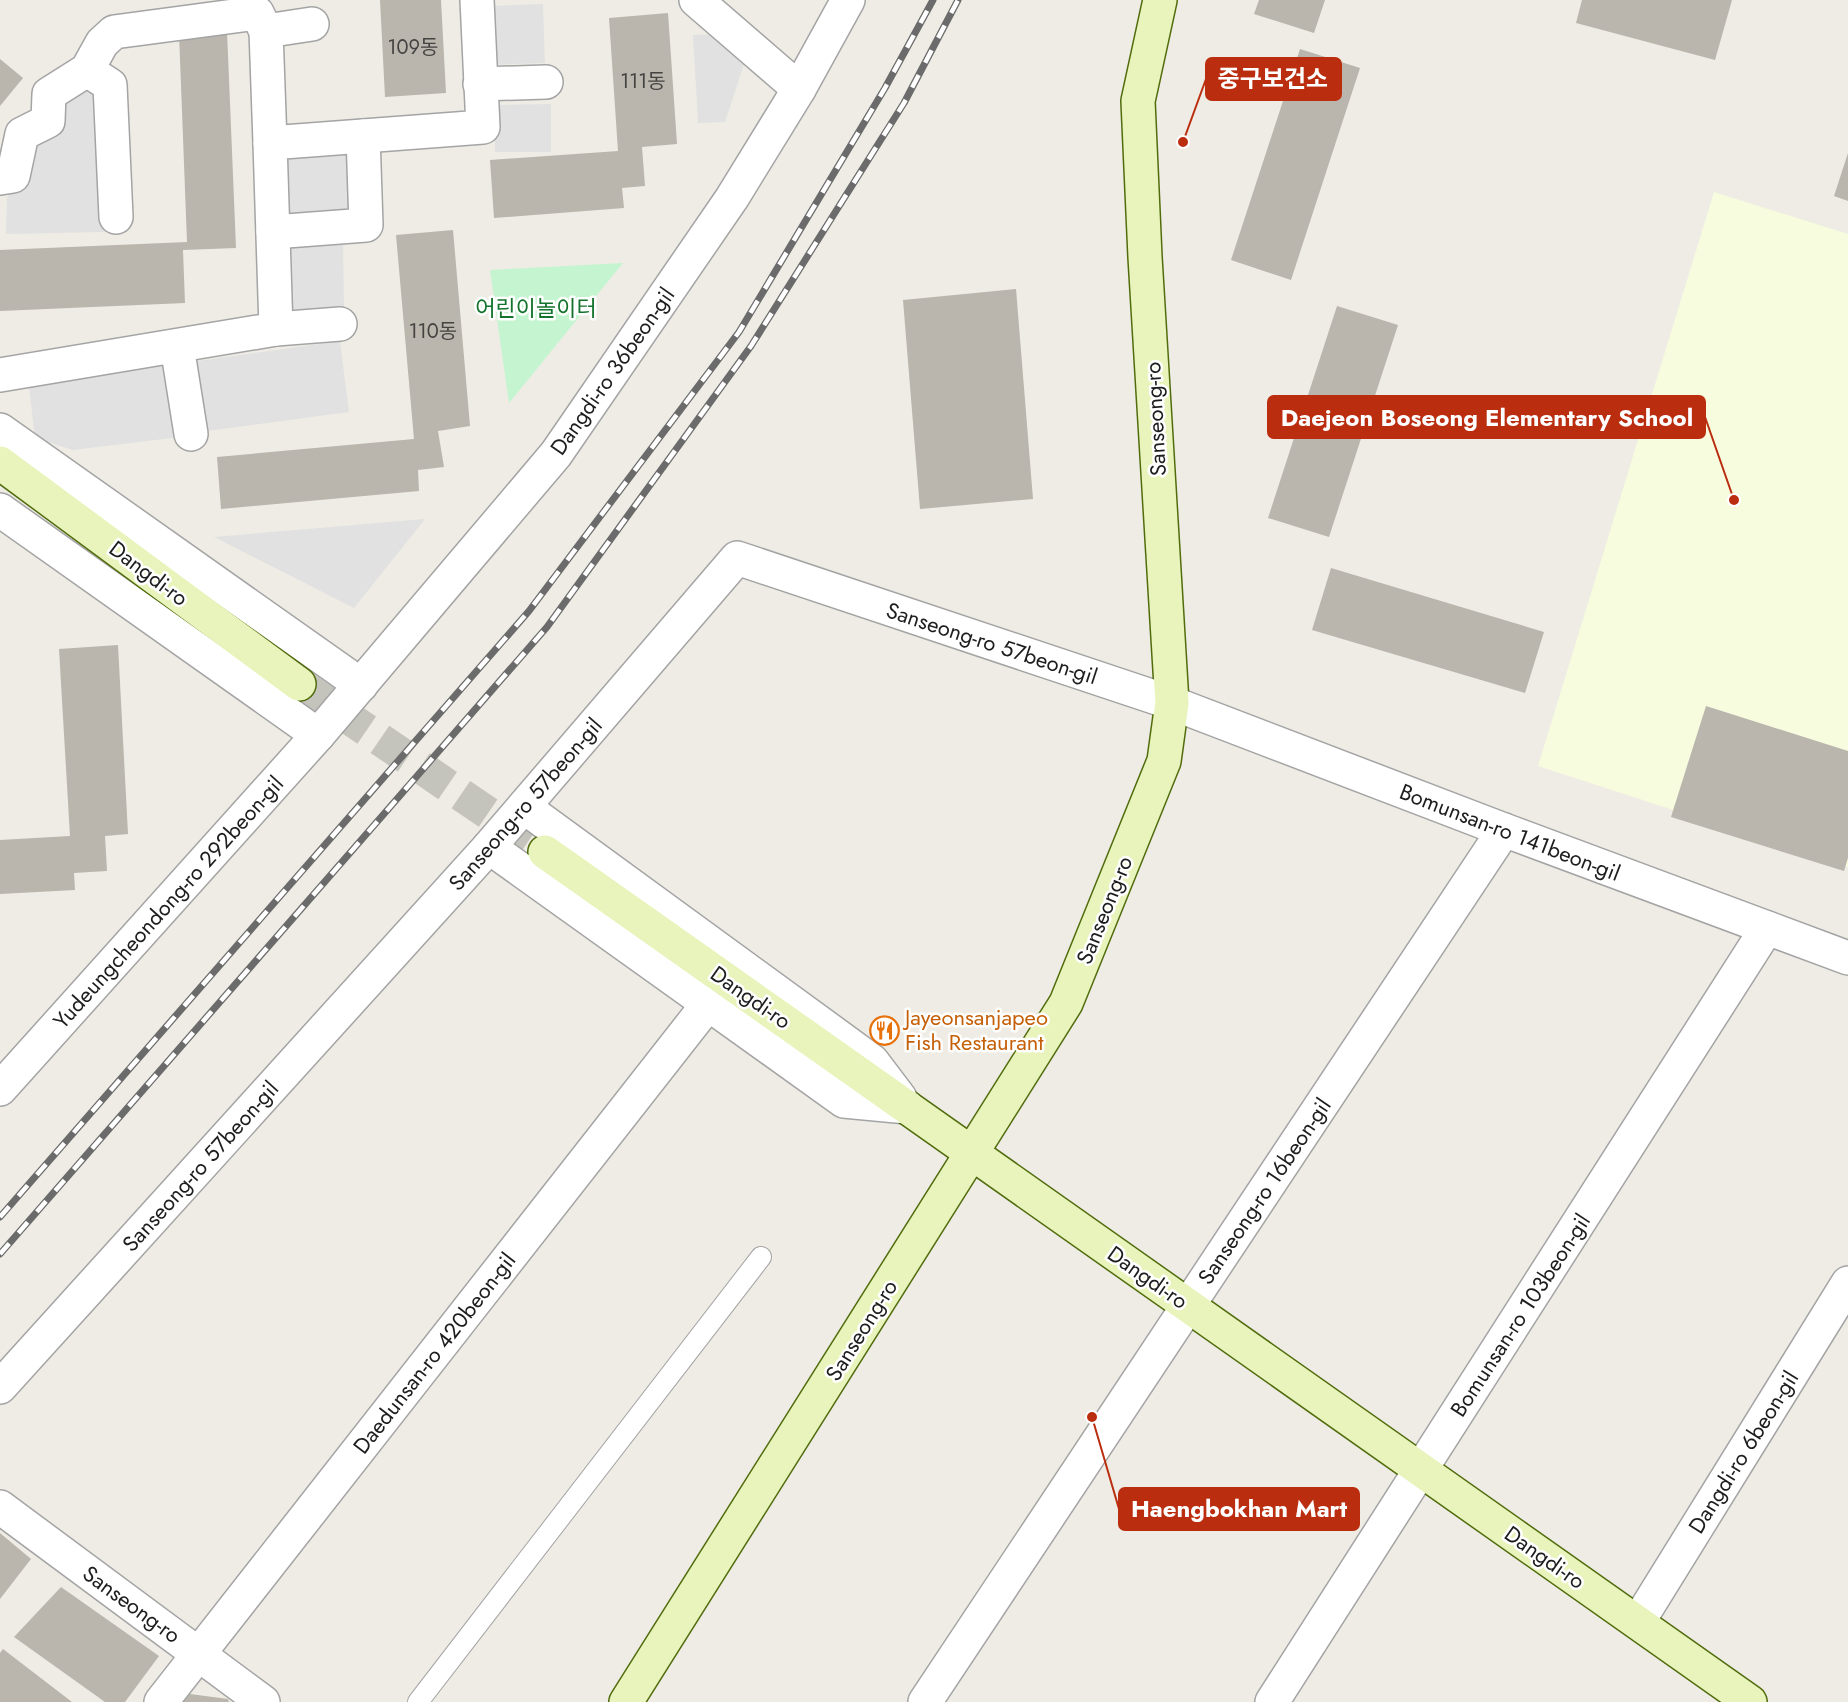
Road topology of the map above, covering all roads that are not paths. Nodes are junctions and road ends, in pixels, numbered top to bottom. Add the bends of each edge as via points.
1 (477, 0) edge
2 (676, 0) edge
3 (848, 0) edge
4 (1160, 0) edge
5 (167, 13) edge
6 (695, 13) edge
7 (312, 24) dead end
8 (266, 31) junction
9 (87, 70) junction
10 (546, 82) dead end
11 (480, 84) junction
12 (799, 89) junction
13 (363, 136) junction
14 (270, 142) junction
15 (0, 178) edge
16 (116, 217) dead end
17 (273, 232) junction
18 (340, 324) dead end
19 (276, 329) junction
20 (177, 346) junction
21 (0, 375) edge
22 (0, 430) edge
23 (191, 434) dead end
24 (0, 463) edge
25 (0, 510) edge
26 (299, 684) tunnel mouth
27 (361, 686) junction
28 (1172, 703) junction
29 (327, 724) junction
30 (524, 807) junction
31 (1504, 830) junction
32 (489, 847) junction
33 (545, 852) tunnel mouth
34 (1767, 928) junction
35 (1848, 958) edge
36 (708, 1004) junction
37 (0, 1089) edge
38 (907, 1107) junction
39 (972, 1153) junction
40 (761, 1257) dead end
41 (1848, 1282) edge
42 (1188, 1305) junction
43 (0, 1386) edge
44 (1421, 1469) junction
45 (0, 1507) edge
46 (1638, 1622) junction
47 (198, 1653) junction
48 (160, 1702) edge
49 (263, 1702) edge
50 (417, 1702) edge
51 (626, 1702) edge
52 (925, 1702) edge
53 (1272, 1702) edge
54 (1750, 1702) edge

1 - 11 street
2 - 6 street
3 - 12 street, Dangdi-ro 36beon-gil
4 - 28 main road, Sanseong-ro via 1138,101
5 - 8 street via 256,13
5 - 9 street via 114,32 102,43
6 - 12 street
7 - 8 street
8 - 14 street
9 - 15 street via 49,94 48,121 22,134 13,176
9 - 16 street via 110,85
10 - 11 street
11 - 13 street via 483,128
12 - 27 street, Dangdi-ro 36beon-gil via 732,198 556,454
13 - 14 street
13 - 17 street via 366,225
14 - 17 street
17 - 19 street
18 - 19 street
19 - 20 street
20 - 21 street
20 - 23 street
22 - 27 street
24 - 26 main road, Dangdi-ro
25 - 29 street
27 - 29 street, Dangdi-ro 36beon-gil
28 - 30 street, Sanseong-ro 57beon-gil via 737,558
28 - 31 street, Bomunsan-ro 141beon-gil
28 - 39 main road, Sanseong-ro via 1164,761 1066,1003
29 - 37 street, Yudeungcheondong-ro 292beon-gil
30 - 32 street, Sanseong-ro 57beon-gil
30 - 38 street via 872,1061
31 - 34 street, Bomunsan-ro 141beon-gil
31 - 42 street, Sanseong-ro 16beon-gil
32 - 36 street
32 - 43 street, Sanseong-ro 57beon-gil
33 - 38 main road, Dangdi-ro
34 - 35 street, Bomunsan-ro 141beon-gil
34 - 44 street, Bomunsan-ro 103beon-gil
36 - 38 street via 844,1101
36 - 47 street, Daedunsan-ro 420beon-gil
38 - 39 main road, Dangdi-ro
39 - 42 main road, Dangdi-ro
39 - 51 main road, Sanseong-ro
40 - 50 lane
41 - 46 street, Dangdi-ro 6beon-gil
42 - 44 main road, Dangdi-ro
42 - 52 street, Sanseong-ro 16beon-gil
44 - 46 main road, Dangdi-ro
44 - 53 street, Bomunsan-ro 103beon-gil
45 - 47 street, Sanseong-ro
46 - 54 main road, Dangdi-ro
47 - 48 street, Daedunsan-ro 420beon-gil
47 - 49 street, Sanseong-ro

